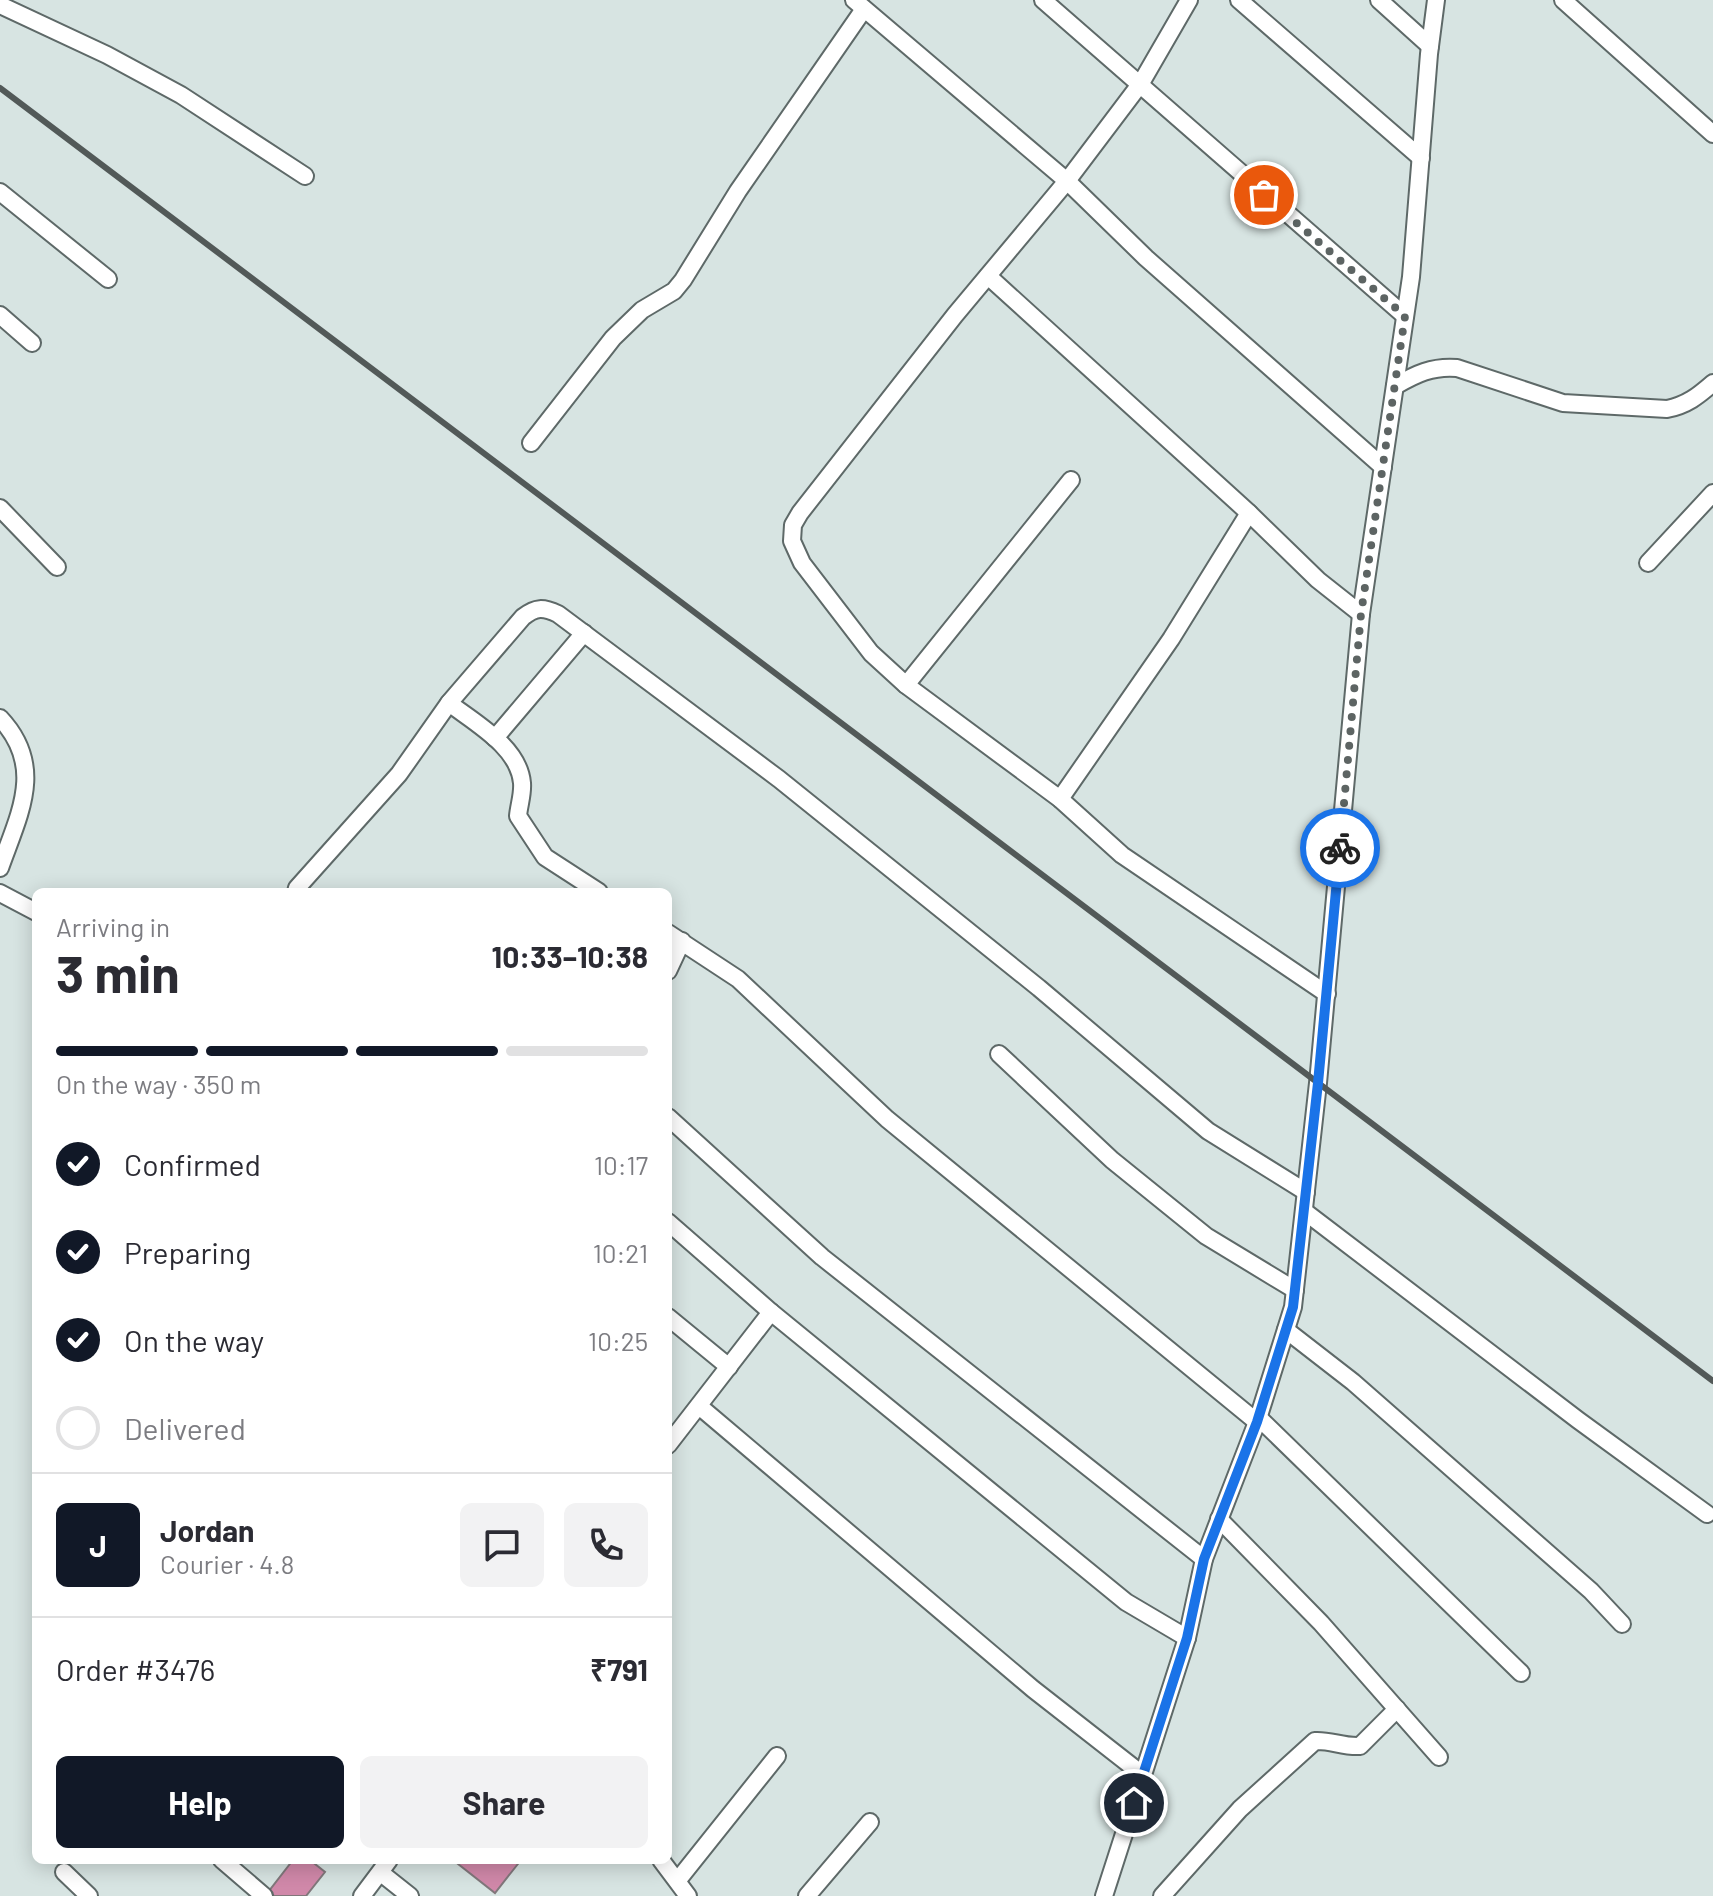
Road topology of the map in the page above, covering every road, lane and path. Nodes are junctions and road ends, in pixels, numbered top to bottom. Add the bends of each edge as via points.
1 (1043, 0) edge
2 (1189, 0) edge
3 (1239, 0) edge
4 (1379, 0) edge
5 (1436, 0) edge
6 (1563, 0) edge
7 (859, 4) edge
8 (0, 5) edge
9 (1430, 46) junction
10 (1141, 83) junction
11 (1713, 134) edge
12 (1421, 158) junction
13 (305, 176) dead end
14 (1067, 181) junction
15 (0, 192) edge
16 (988, 276) junction
17 (108, 279) dead end
18 (0, 315) edge
19 (1405, 316) junction
20 (32, 343) dead end
21 (1713, 383) edge
22 (1395, 386) junction
23 (531, 443) dead end
24 (1383, 467) junction
25 (1071, 480) dead end
26 (1713, 493) edge
27 (0, 508) edge
28 (1249, 513) junction
29 (1648, 563) dead end
30 (57, 567) dead end
31 (1361, 614) junction
32 (584, 633) junction
33 (906, 685) junction
34 (449, 703) junction
35 (0, 718) edge
36 (495, 738) junction
37 (1060, 799) junction
38 (0, 868) edge
39 (297, 888) edge
40 (593, 888) edge
41 (0, 893) edge
42 (32, 910) edge
43 (675, 937) edge
44 (1327, 994) junction
45 (999, 1054) dead end
46 (672, 1121) edge
47 (1306, 1192) junction
48 (1304, 1211) junction
49 (672, 1225) edge
50 (1295, 1290) junction
51 (771, 1312) junction
52 (672, 1320) edge
53 (1286, 1330) junction
54 (729, 1367) junction
55 (699, 1406) junction
56 (1257, 1419) junction
57 (672, 1440) edge
58 (1707, 1514) dead end
59 (1219, 1519) junction
60 (1204, 1559) junction
61 (1622, 1624) dead end
62 (1187, 1638) junction
63 (1521, 1673) dead end
64 (1397, 1709) junction
65 (777, 1756) dead end
66 (1439, 1757) dead end
67 (1143, 1775) junction
68 (870, 1822) dead end
69 (227, 1864) edge
70 (664, 1864) edge
71 (385, 1866) edge
72 (64, 1872) dead end
73 (678, 1880) junction
74 (1106, 1891) edge
75 (89, 1896) edge
76 (264, 1896) edge
77 (362, 1896) edge
78 (410, 1896) edge
79 (688, 1896) edge
80 (807, 1896) edge
81 (1123, 1896) edge
82 (1162, 1896) edge

1 - 10 street
2 - 10 street
3 - 12 street
4 - 9 street
5 - 9 street
6 - 11 street
7 - 14 street
7 - 23 street via 683,280 613,338
8 - 13 street via 181,95
9 - 12 street
10 - 14 street
10 - 19 street
12 - 19 street
14 - 16 street
14 - 24 street via 1146,258
15 - 17 street
16 - 28 street
16 - 33 street via 793,525 792,541 802,563 871,653
18 - 20 street
19 - 22 street
21 - 22 street via 1696,398 1667,409 1563,403 1457,368 1426,370
22 - 24 street
24 - 31 street
25 - 33 street
26 - 29 street
27 - 30 street
28 - 31 street
28 - 37 street via 1171,639
31 - 44 street
32 - 34 street via 546,608 534,608
32 - 36 street
32 - 47 street via 791,789 1208,1131
33 - 37 street
34 - 36 street
34 - 39 street via 399,774
35 - 38 street via 11,729 27,776
36 - 40 street via 520,773 518,816 528,835 545,857
37 - 44 street via 1122,855
41 - 42 street
43 - 56 street via 738,979 887,1119
44 - 47 street
45 - 50 street via 1112,1160 1194,1227
46 - 60 street via 822,1257
47 - 48 street
48 - 50 street
48 - 58 street
49 - 51 street
50 - 53 street
51 - 54 street
51 - 62 street via 1126,1602
52 - 54 street
53 - 56 street
53 - 61 street via 1365,1393
54 - 55 street
55 - 57 street
55 - 67 street via 1033,1689
56 - 59 street
56 - 63 street
59 - 60 street
59 - 64 street
60 - 62 street
62 - 67 street
64 - 66 street
64 - 82 street via 1360,1746 1315,1741 1240,1809
65 - 73 street
67 - 74 street
68 - 80 street
69 - 76 street
70 - 73 street
71 - 77 street
71 - 78 street
72 - 75 street
73 - 79 street
74 - 81 street

